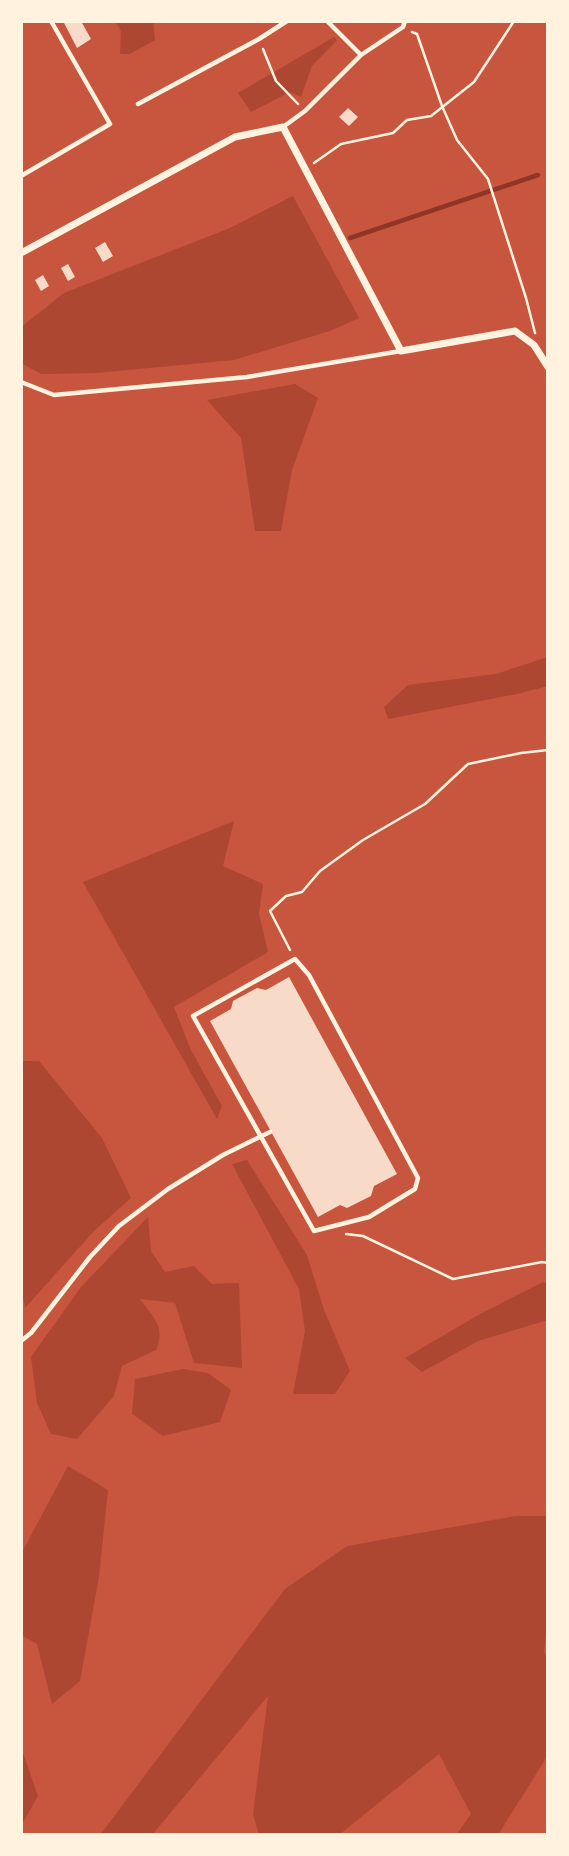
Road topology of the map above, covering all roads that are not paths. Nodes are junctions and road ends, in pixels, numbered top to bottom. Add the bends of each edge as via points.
1 (51, 21) edge
2 (288, 21) edge
3 (327, 21) edge
4 (405, 21) edge
5 (361, 55) junction
6 (138, 104) dead end
7 (283, 127) junction
8 (21, 176) edge
9 (21, 253) edge
10 (401, 351) junction
11 (548, 367) edge
12 (21, 382) edge
13 (270, 1132) dead end
14 (261, 1137) junction
15 (21, 1341) edge

1 - 8 lane via 110,124
2 - 6 lane
3 - 5 lane
4 - 5 lane
5 - 7 lane
7 - 9 street via 235,136
7 - 10 street
10 - 11 street via 515,331 534,345
10 - 12 lane via 247,377 54,394
13 - 14 lane
14 - 14 lane via 314,1231 369,1217 415,1189 418,1178 309,975 295,959 193,1016
14 - 15 lane via 168,1189 119,1226

